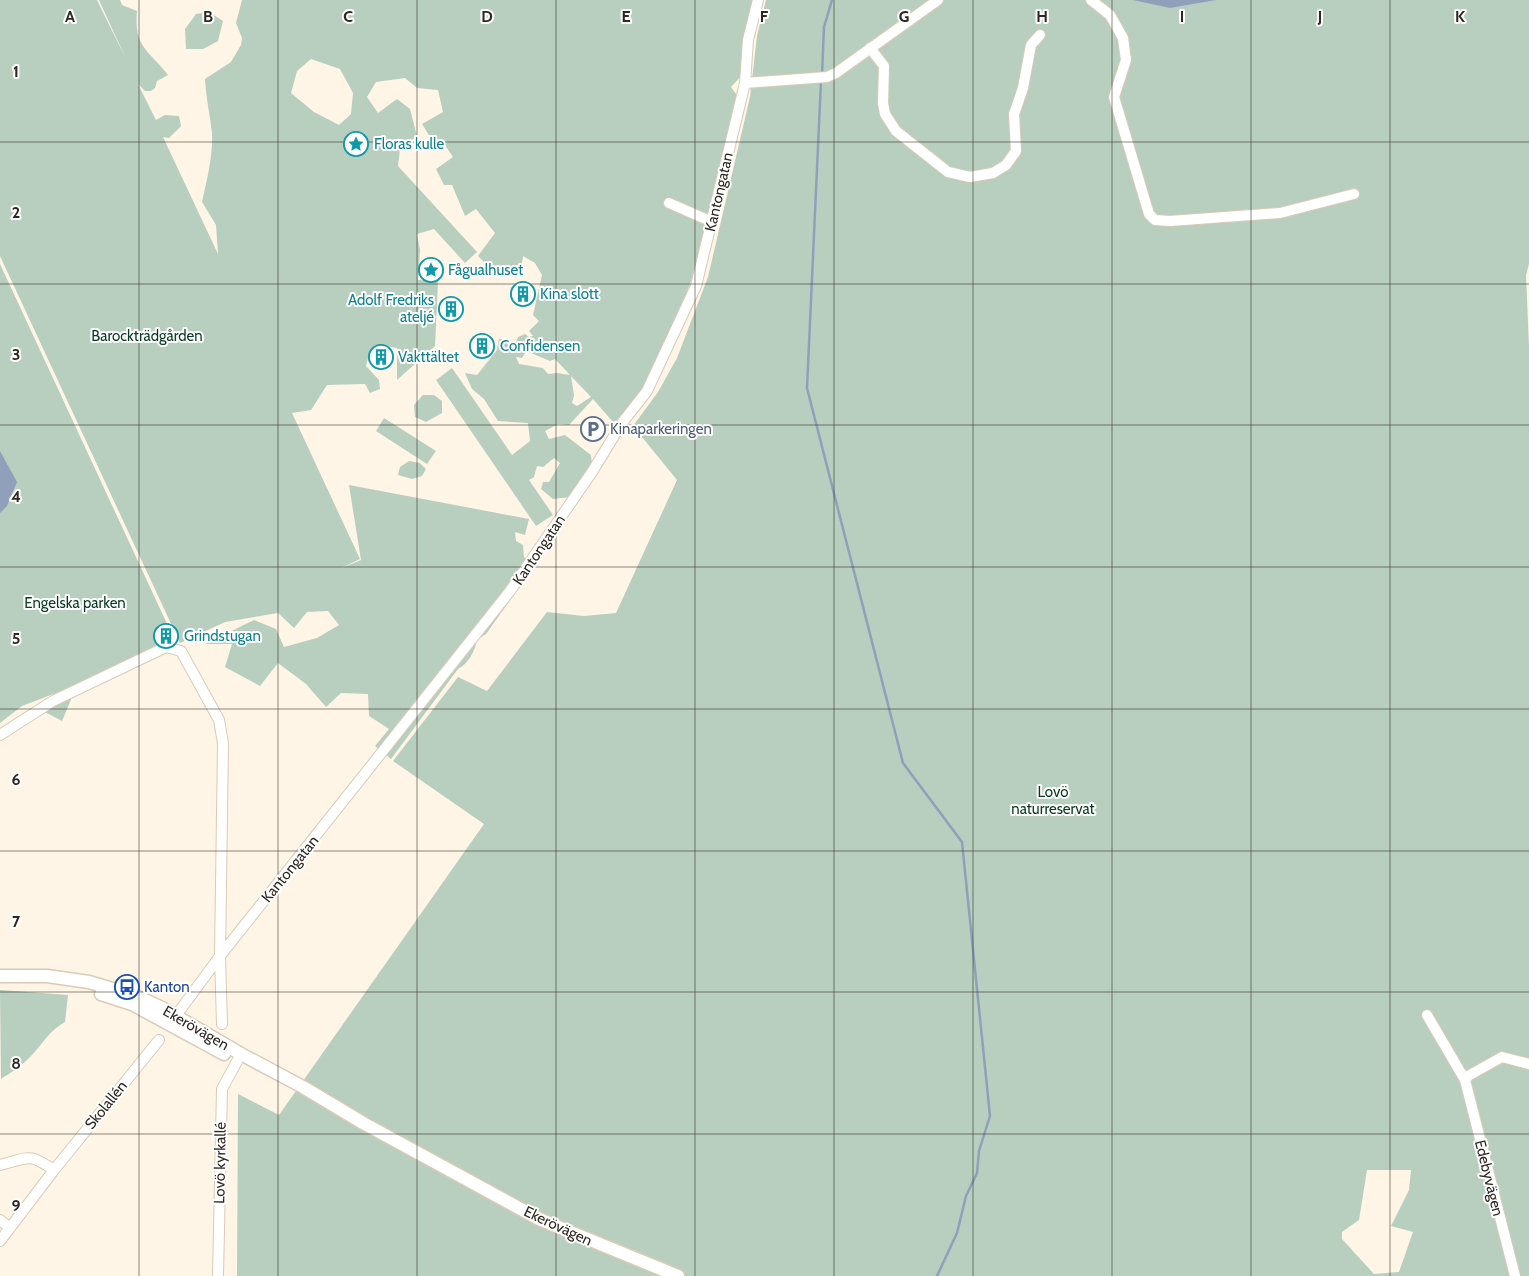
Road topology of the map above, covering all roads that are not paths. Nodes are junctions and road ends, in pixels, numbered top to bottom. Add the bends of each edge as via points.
1 (758, 0) edge
2 (938, 0) edge
3 (1091, 0) edge
4 (1040, 35) dead end
5 (870, 48) junction
6 (745, 83) junction
7 (1354, 194) dead end
8 (669, 203) dead end
9 (710, 221) junction
10 (0, 735) edge
11 (220, 956) junction
12 (0, 976) edge
13 (1427, 1015) dead end
14 (173, 1020) junction
15 (222, 1024) dead end
16 (159, 1040) dead end
17 (239, 1058) junction
18 (1529, 1064) edge
19 (1465, 1080) junction
20 (0, 1165) edge
21 (54, 1170) junction
22 (0, 1220) edge
23 (10, 1228) junction
24 (0, 1240) edge
25 (218, 1276) edge
26 (678, 1276) edge
27 (1515, 1276) edge

1 - 6 street, Kantongatan via 748,40
2 - 5 street
3 - 7 street via 1110,15 1123,38 1126,60 1114,97 1149,214 1155,220 1280,213
4 - 5 street via 1031,45 1023,88 1014,114 1016,151 1006,165 992,173 970,177 948,172 896,131 884,114 884,66
5 - 6 street via 849,65 822,77
6 - 9 street, Kantongatan
8 - 9 street
9 - 11 street, Kantongatan via 696,286 647,391 622,423 510,592
10 - 11 street via 53,701 166,647 181,651 219,720 223,743
11 - 14 street, Kantongatan
11 - 15 street
12 - 14 main road, Ekerövägen via 88,990
13 - 19 street, Edebyvägen
14 - 17 main road, Ekerövägen
16 - 21 street, Skolallén
17 - 25 street, Lovö kyrkallé via 225,1080 222,1095
17 - 26 main road, Ekerövägen via 304,1087 539,1219
18 - 19 street via 1502,1057
19 - 27 street, Edebyvägen
20 - 21 street via 36,1158
21 - 23 street, Skolallén
22 - 23 street
23 - 24 street, Skolallén

